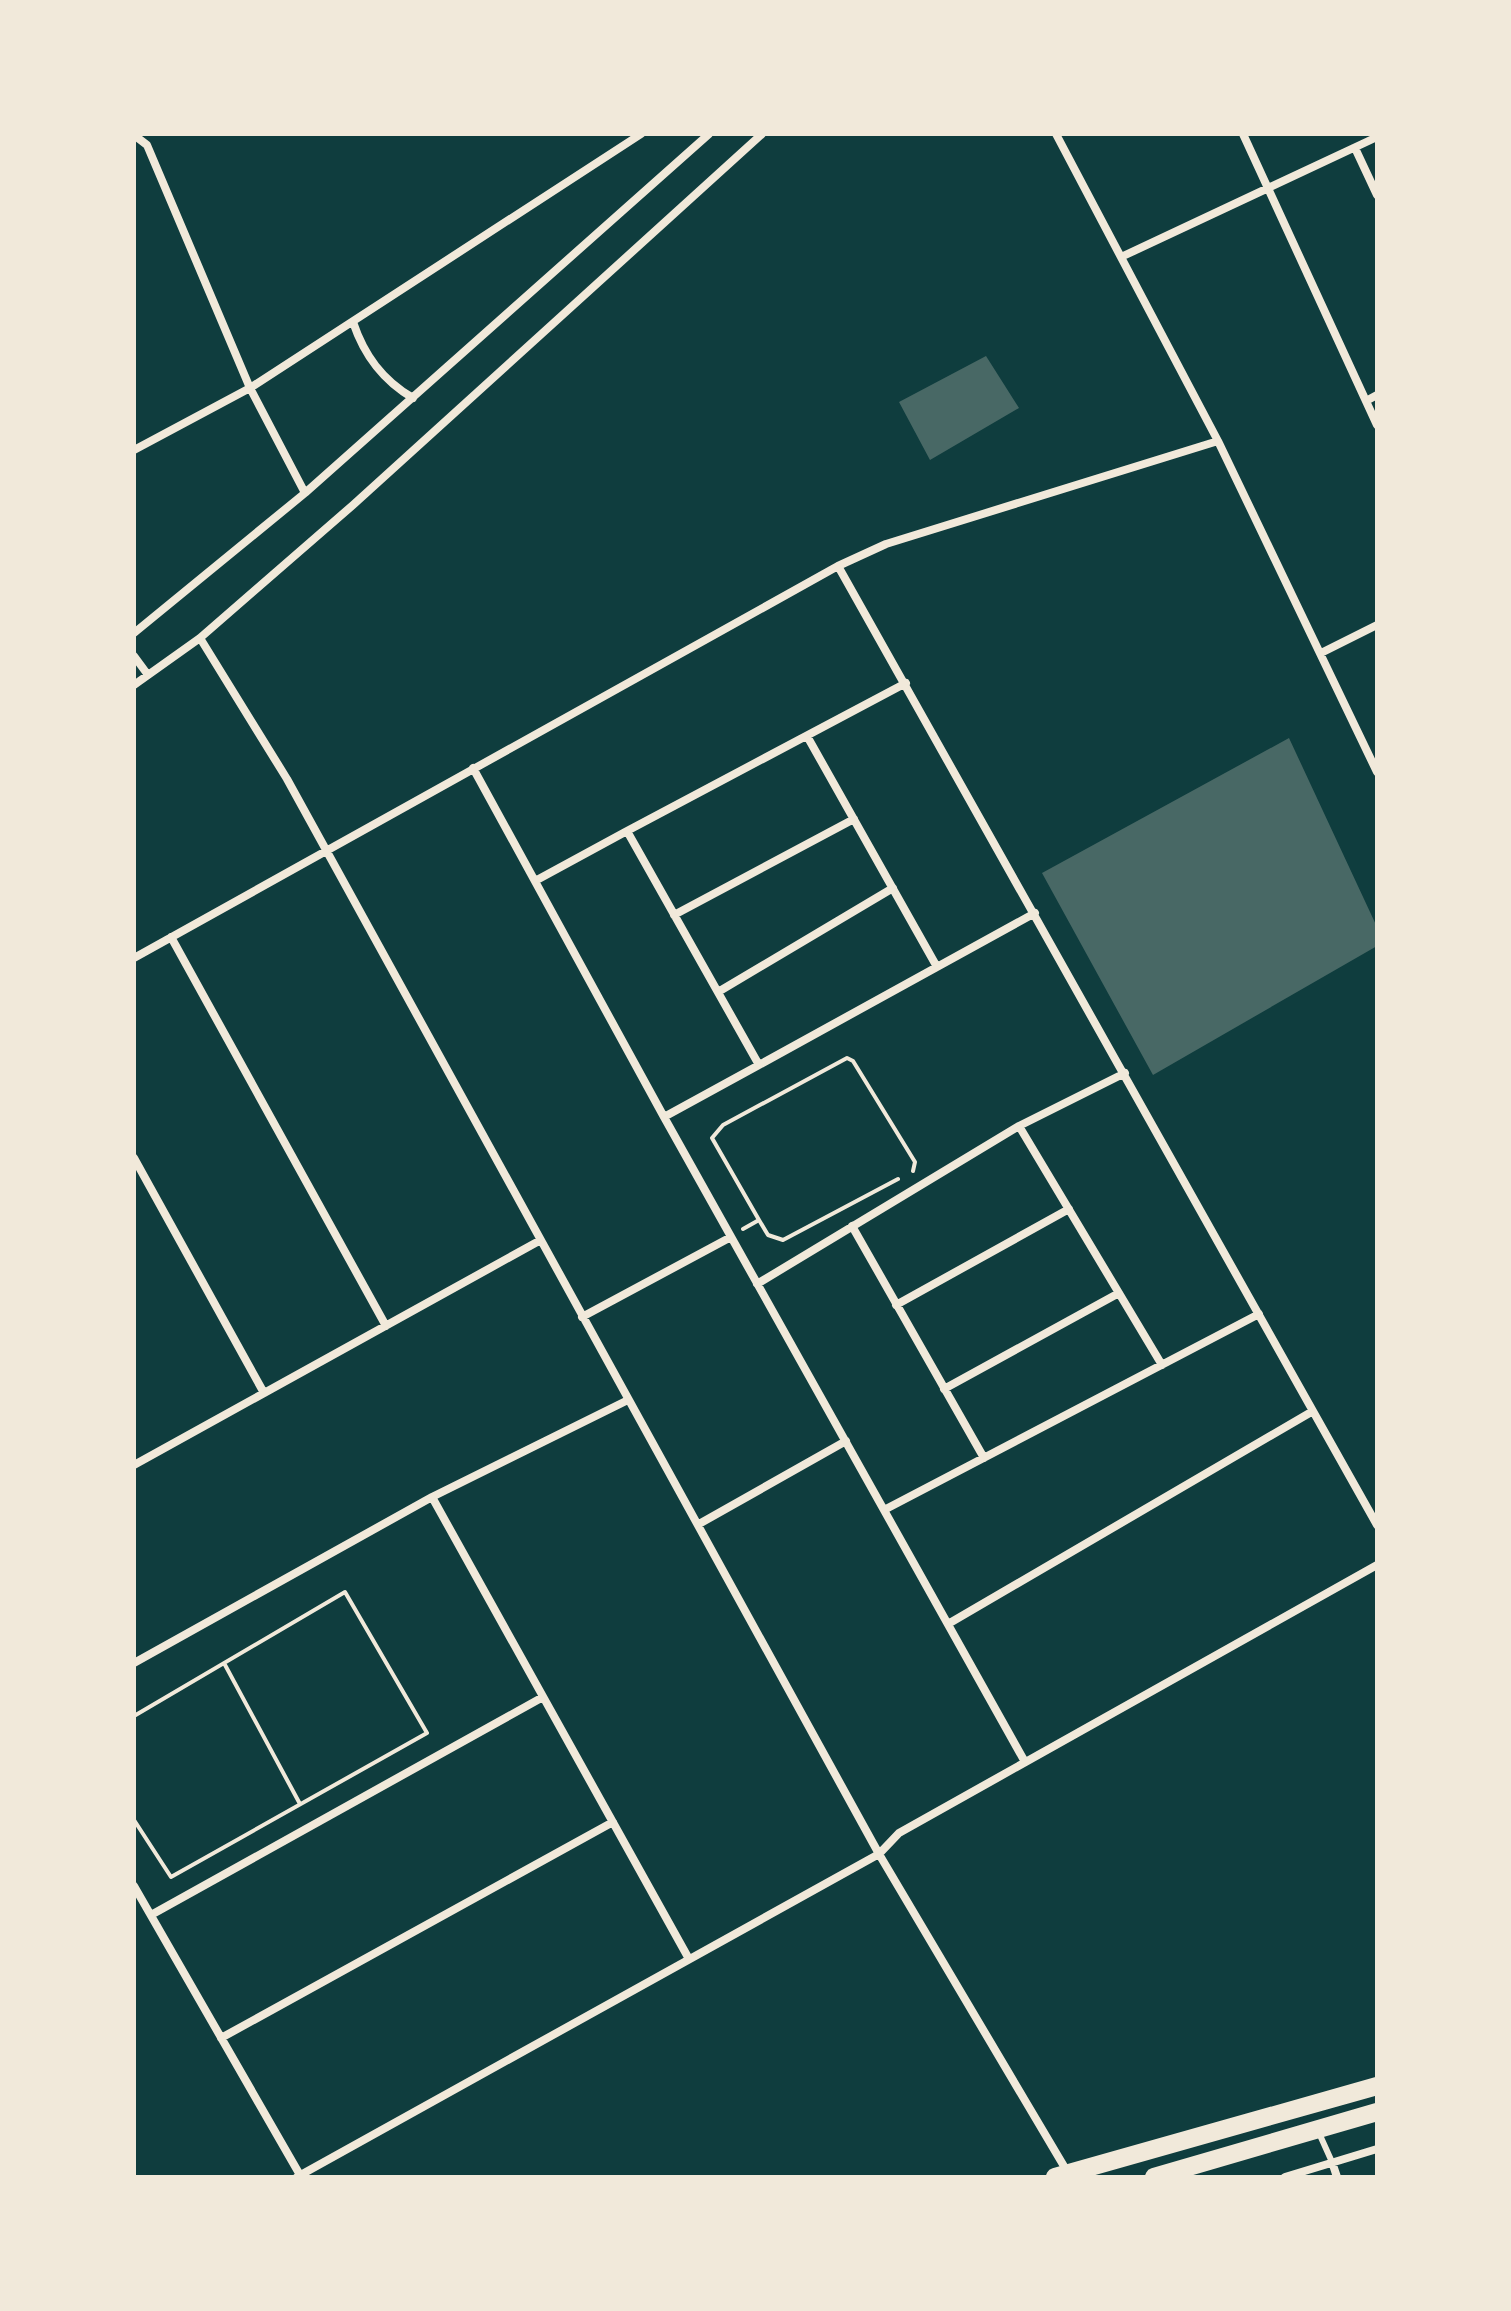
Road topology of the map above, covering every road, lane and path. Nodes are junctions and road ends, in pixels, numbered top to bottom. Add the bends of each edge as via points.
1 (641, 134) edge
2 (709, 134) edge
3 (762, 134) edge
4 (1056, 134) edge
5 (1243, 134) edge
6 (134, 135) edge
7 (1377, 137) edge
8 (1355, 148) junction
9 (1267, 189) junction
10 (1377, 195) edge
11 (1121, 257) junction
12 (353, 322) junction
13 (250, 388) junction
14 (1377, 395) edge
15 (413, 398) junction
16 (1366, 401) junction
17 (1377, 425) edge
18 (1218, 441) junction
19 (134, 450) edge
20 (305, 493) junction
21 (838, 566) junction
22 (1377, 625) edge
23 (134, 633) edge
24 (200, 638) junction
25 (1321, 653) junction
26 (134, 656) edge
27 (148, 675) junction
28 (906, 683) junction
29 (134, 685) edge
30 (807, 736) junction
31 (473, 768) junction
32 (1377, 772) edge
33 (854, 819) junction
34 (627, 831) junction
35 (326, 851) junction
36 (535, 881) junction
37 (893, 888) junction
38 (1035, 913) junction
39 (674, 915) junction
40 (171, 937) junction
41 (134, 958) edge
42 (937, 967) junction
43 (718, 992) junction
44 (759, 1065) junction
45 (1125, 1073) junction
46 (664, 1117) junction
47 (1019, 1126) junction
48 (134, 1158) edge
49 (1069, 1209) junction
50 (759, 1220) junction
51 (852, 1226) junction
52 (731, 1237) junction
53 (539, 1241) junction
54 (757, 1284) junction
55 (1119, 1293) junction
56 (896, 1305) junction
57 (1259, 1314) junction
58 (582, 1317) junction
59 (386, 1326) junction
60 (1162, 1365) junction
61 (944, 1389) junction
62 (264, 1393) junction
63 (628, 1400) junction
64 (1313, 1411) junction
65 (846, 1441) junction
66 (984, 1458) junction
67 (135, 1461) edge
68 (432, 1497) junction
69 (884, 1510) junction
70 (699, 1524) junction
71 (1377, 1525) edge
72 (1377, 1565) edge
73 (948, 1624) junction
74 (134, 1663) edge
75 (224, 1663) junction
76 (543, 1697) junction
77 (134, 1716) edge
78 (1025, 1762) junction
79 (300, 1804) junction
80 (134, 1820) edge
81 (613, 1822) junction
82 (879, 1854) junction
83 (134, 1886) edge
84 (151, 1915) junction
85 (689, 1959) junction
86 (221, 2038) junction
87 (1377, 2086) edge
88 (1377, 2112) edge
89 (1318, 2130) junction
90 (1377, 2149) edge
91 (1332, 2162) junction
92 (1062, 2175) edge
93 (299, 2176) edge
94 (1154, 2177) edge
95 (1285, 2177) edge
96 (1337, 2177) edge

1 - 12 street
2 - 15 street
3 - 24 street
4 - 11 street
5 - 9 street
6 - 13 street via 147,145
7 - 8 street
8 - 9 street
8 - 10 street
9 - 11 street
9 - 16 street
11 - 18 street
12 - 13 street
12 - 15 street via 373,365
13 - 19 street
13 - 20 street
14 - 16 street
15 - 20 street
16 - 17 street
18 - 21 street via 886,544
18 - 25 street
20 - 23 street
21 - 28 street
21 - 31 street
22 - 25 street
24 - 27 street
24 - 35 street
25 - 32 street
26 - 27 street
27 - 29 street
28 - 30 street
28 - 38 street
30 - 33 street
30 - 34 street
31 - 35 street
31 - 36 street
33 - 37 street
33 - 39 street
34 - 36 street
34 - 39 street
35 - 40 street
35 - 53 street
36 - 46 street
37 - 42 street
37 - 43 street
38 - 42 street
38 - 45 street
39 - 43 street
40 - 41 street
40 - 59 street
42 - 44 street
43 - 44 street
44 - 46 street
45 - 47 street
45 - 57 street
46 - 52 street
47 - 49 street
47 - 51 street
48 - 62 street
49 - 55 street
49 - 56 street
50 - 50 path via 768,1235 783,1240 914,1170 915,1162 853,1061 839,1061 717,1130 712,1138
50 - 52 path
51 - 54 street
51 - 56 street
52 - 54 street
52 - 58 street
53 - 58 street
53 - 59 street
54 - 65 street
55 - 60 street
55 - 61 street
56 - 61 street
57 - 60 street
57 - 64 street
58 - 63 street
59 - 62 street
60 - 66 street
61 - 66 street
62 - 67 street
63 - 68 street
63 - 70 street
64 - 71 street
64 - 73 street
65 - 69 street
65 - 70 street
66 - 69 street
68 - 74 street
68 - 76 street
69 - 73 street
70 - 82 street
72 - 78 street
73 - 78 street
75 - 77 path
75 - 79 path
75 - 79 path via 345,1592 427,1733
76 - 81 street
76 - 84 street
78 - 82 street via 899,1833
79 - 80 path via 171,1877
81 - 85 street
81 - 86 street
82 - 85 street
82 - 92 street
83 - 84 street
84 - 86 street
85 - 93 street
86 - 93 street
87 - 92 main road
88 - 89 main road
89 - 91 lane
89 - 94 main road
90 - 91 street
91 - 95 street
91 - 96 street

